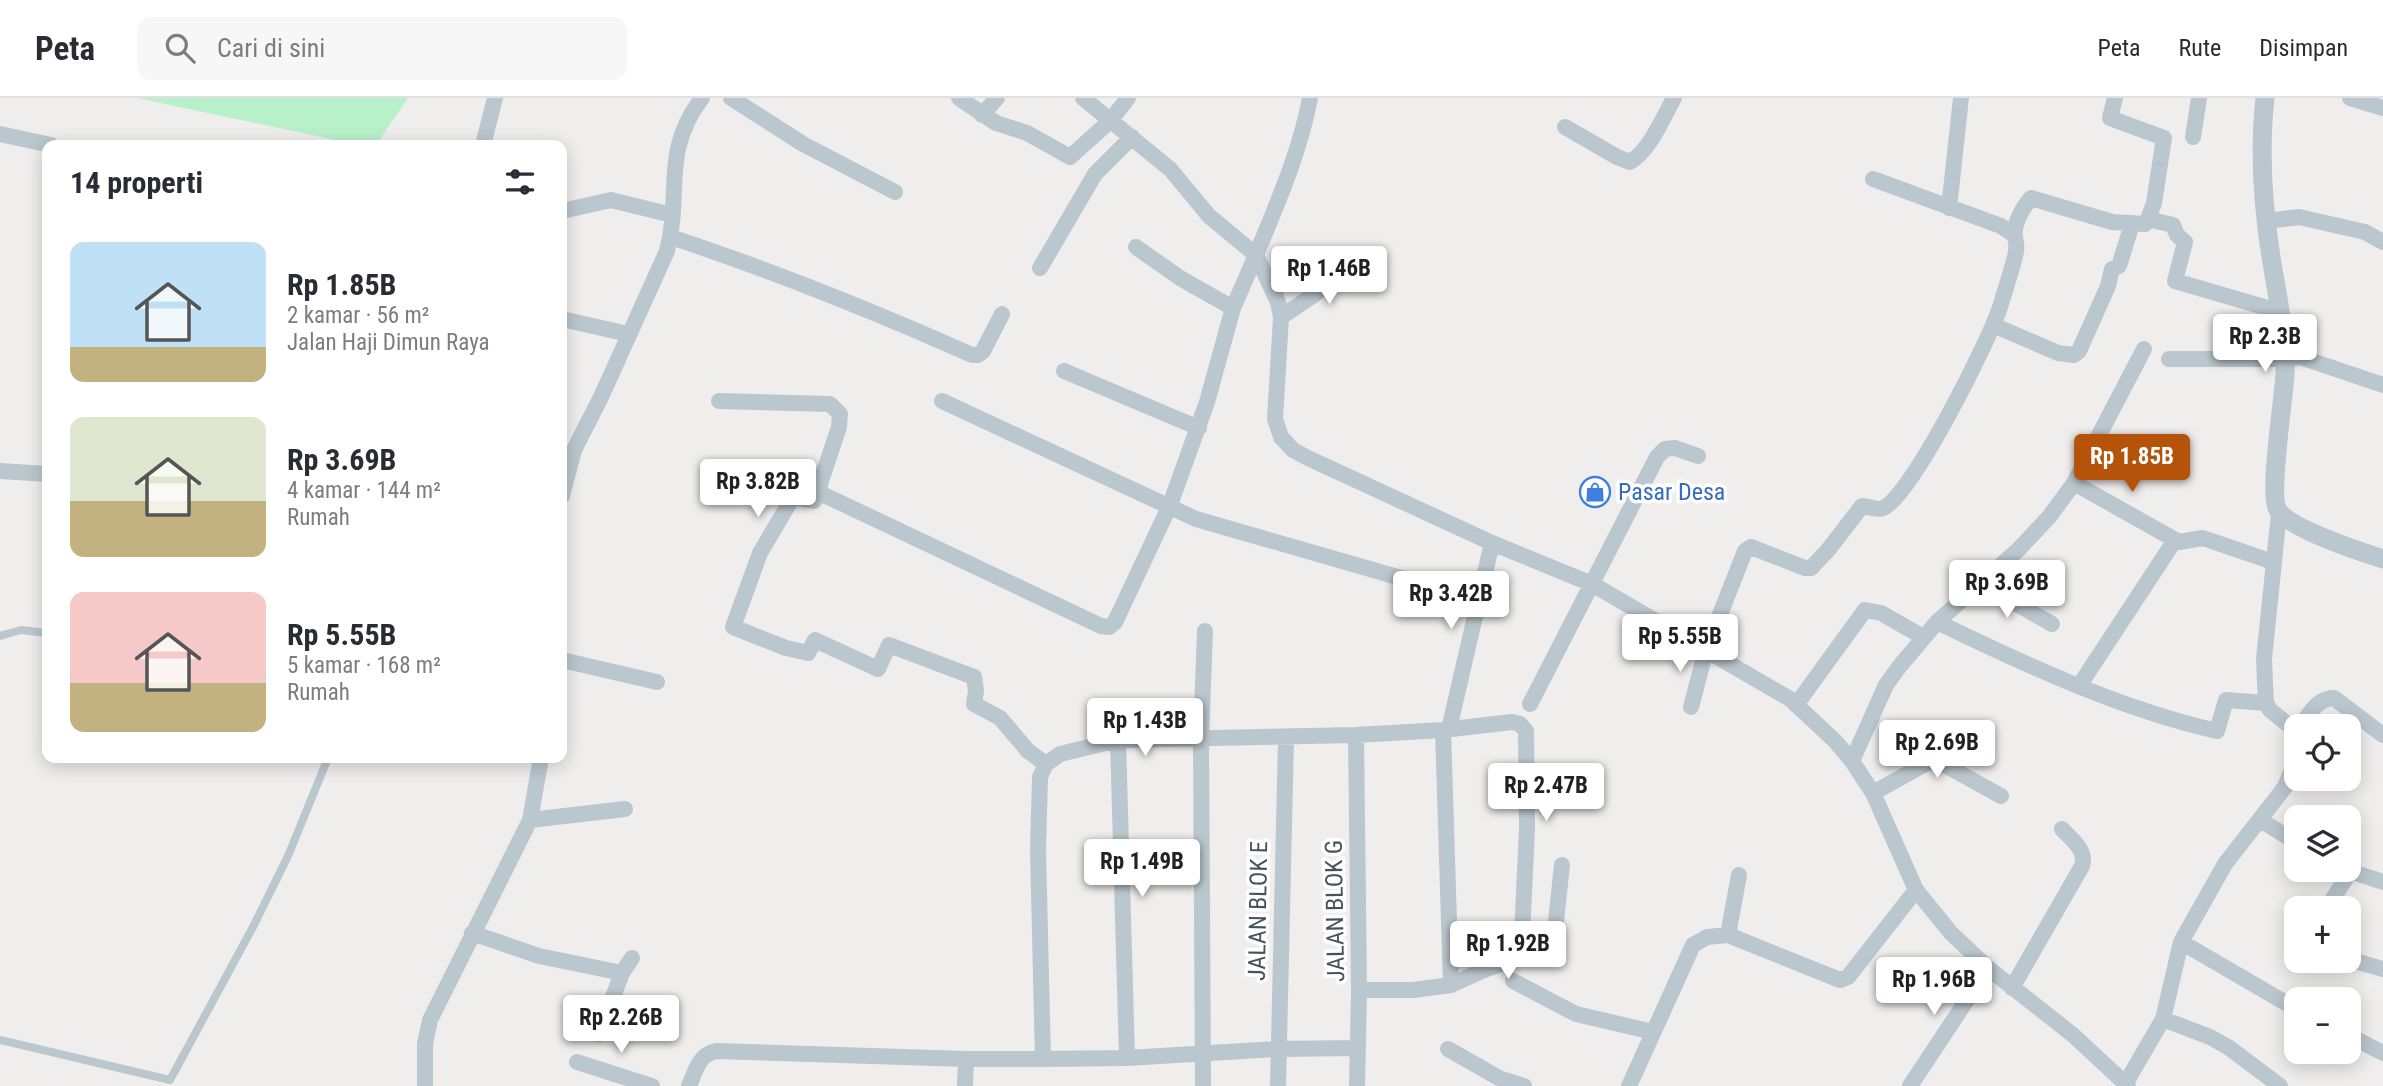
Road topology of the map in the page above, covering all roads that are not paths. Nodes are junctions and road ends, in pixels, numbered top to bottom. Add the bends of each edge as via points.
1 (495, 98) edge
2 (702, 98) edge
3 (731, 98) edge
4 (959, 98) edge
5 (997, 98) edge
6 (1083, 98) edge
7 (1128, 98) edge
8 (1310, 98) edge
9 (1674, 98) edge
10 (1961, 98) edge
11 (2115, 98) edge
12 (2199, 98) edge
13 (2265, 98) edge
14 (2350, 98) edge
15 (2383, 108) edge
16 (982, 115) junction
17 (1110, 121) junction
18 (1565, 127) dead end
19 (0, 134) edge
20 (1132, 137) junction
21 (2193, 137) dead end
22 (484, 140) edge
23 (42, 143) edge
24 (1873, 179) dead end
25 (895, 191) dead end
26 (1949, 208) junction
27 (567, 210) edge
28 (672, 215) junction
29 (2148, 219) junction
30 (2267, 221) junction
31 (2132, 224) junction
32 (2014, 235) junction
33 (671, 237) junction
34 (2383, 242) edge
35 (1136, 247) dead end
36 (1256, 254) junction
37 (1353, 262) dead end
38 (1040, 268) dead end
39 (1233, 308) junction
40 (2281, 312) junction
41 (1002, 314) dead end
42 (1281, 317) junction
43 (567, 320) edge
44 (1993, 325) junction
45 (628, 334) junction
46 (2144, 349) dead end
47 (2169, 359) dead end
48 (2286, 359) junction
49 (1064, 371) dead end
50 (2383, 385) edge
51 (719, 401) dead end
52 (942, 401) dead end
53 (1199, 428) junction
54 (1698, 456) dead end
55 (0, 471) edge
56 (42, 474) edge
57 (567, 477) edge
58 (2074, 483) junction
59 (820, 491) junction
60 (1170, 505) junction
61 (2279, 513) junction
62 (2175, 540) junction
63 (1492, 543) junction
64 (2383, 559) edge
65 (2273, 562) junction
66 (1408, 580) dead end
67 (1980, 583) junction
68 (1592, 584) junction
69 (1937, 622) junction
70 (2052, 624) dead end
71 (1205, 631) dead end
72 (42, 632) edge
73 (0, 636) edge
74 (1923, 638) junction
75 (1706, 650) junction
76 (567, 661) edge
77 (657, 682) dead end
78 (2079, 686) junction
79 (1530, 704) dead end
80 (2266, 704) junction
81 (1796, 705) junction
82 (1691, 707) dead end
83 (2310, 714) edge
84 (2355, 714) edge
85 (2361, 718) edge
86 (2284, 721) edge
87 (1446, 729) junction
88 (1356, 735) junction
89 (2383, 735) edge
90 (1201, 738) junction
91 (1286, 738) junction
92 (1118, 740) junction
93 (1852, 761) junction
94 (326, 763) edge
95 (540, 763) edge
96 (1046, 764) junction
97 (2284, 790) edge
98 (1873, 793) junction
99 (2001, 796) dead end
100 (625, 809) dead end
101 (530, 820) junction
102 (2260, 820) junction
103 (2062, 829) dead end
104 (2284, 835) edge
105 (1562, 865) dead end
106 (1738, 875) dead end
107 (2361, 875) edge
108 (2383, 882) edge
109 (1916, 890) junction
110 (472, 933) junction
111 (1728, 935) junction
112 (2181, 942) junction
113 (1521, 956) junction
114 (632, 958) dead end
115 (2361, 963) edge
116 (1988, 968) junction
117 (2383, 969) edge
118 (622, 973) junction
119 (1513, 981) dead end
120 (1451, 985) junction
121 (2012, 988) junction
122 (1359, 990) junction
123 (2284, 1003) edge
124 (2163, 1019) junction
125 (1653, 1032) junction
126 (599, 1034) dead end
127 (0, 1040) edge
128 (2361, 1041) edge
129 (1357, 1048) junction
130 (1278, 1049) junction
131 (1447, 1049) dead end
132 (2383, 1052) edge
133 (1201, 1055) junction
134 (1128, 1058) junction
135 (966, 1059) junction
136 (1043, 1059) junction
137 (577, 1062) dead end
138 (1498, 1082) edge
139 (172, 1083) edge
140 (2126, 1085) edge
141 (425, 1086) edge
142 (652, 1086) edge
143 (689, 1086) edge
144 (965, 1086) edge
145 (1203, 1086) edge
146 (1278, 1086) edge
147 (1357, 1086) edge
148 (1524, 1086) edge
149 (1629, 1086) edge
150 (1910, 1086) edge
151 (2280, 1086) edge

1 - 22 street
2 - 28 street via 682,131
3 - 25 street via 803,144
4 - 16 street
5 - 16 street
6 - 17 street
7 - 17 street
8 - 36 street via 1304,127
9 - 18 street via 1645,148 1630,162
10 - 26 street
11 - 29 street via 2110,118 2164,138
12 - 21 street
13 - 30 street via 2262,140
14 - 15 street
16 - 17 street via 1070,157
17 - 20 street
19 - 23 street
20 - 36 street via 1170,169 1209,216
20 - 38 street via 1095,174
24 - 26 street
26 - 32 street
27 - 28 street via 611,200
28 - 33 street
29 - 31 street via 2145,224
29 - 40 street via 2174,225 2185,242 2175,281
30 - 34 street via 2299,217 2365,232
30 - 40 street
31 - 32 street via 2031,198 2023,206
31 - 44 street via 2119,266 2112,269 2074,355
32 - 44 street via 2017,249
33 - 41 street via 859,306 972,355 983,351
33 - 45 street
35 - 39 street
36 - 39 street
36 - 42 street
37 - 42 street
39 - 53 street
40 - 48 street
42 - 63 street via 1275,419 1281,437 1293,450
43 - 45 street
44 - 75 street via 1953,407 1895,498 1884,508 1862,506 1811,568 1751,547 1745,551
45 - 57 street via 574,450
46 - 58 street
47 - 48 street
48 - 50 street via 2300,356
48 - 61 street via 2274,482
49 - 53 street
51 - 59 street via 835,407 840,414 839,427
52 - 60 street
53 - 60 street
54 - 68 street via 1675,447 1657,457
55 - 56 street
58 - 62 street
58 - 67 street via 2018,550
59 - 60 street via 1101,626 1115,622
59 - 96 street via 814,501 793,497 760,553 733,626 808,653 815,640 878,669 889,645 974,677 974,704 1000,718 1028,751
60 - 66 street via 1196,519
61 - 64 street via 2337,543
61 - 65 street
62 - 65 street via 2203,538
62 - 78 street
63 - 68 street
63 - 87 street
65 - 80 street via 2264,659
67 - 69 street
67 - 70 street
68 - 75 street
68 - 79 street
69 - 74 street
69 - 78 street
71 - 90 street
72 - 73 lane via 21,630
74 - 81 street via 1881,613 1863,611
74 - 93 street via 1886,685
75 - 81 street
75 - 82 street
76 - 77 street
78 - 80 street via 2217,731 2226,700
80 - 86 street
81 - 93 street
83 - 84 street via 2319,702 2334,698
85 - 89 street
87 - 88 street
87 - 113 street via 1512,722 1526,731
87 - 120 street
88 - 91 street
88 - 122 street, JALAN BLOK G
90 - 91 street
90 - 92 street
90 - 133 street
91 - 130 street, JALAN BLOK E
92 - 96 street via 1059,754
92 - 134 street
93 - 98 street
94 - 139 lane via 276,879
95 - 101 street
96 - 136 street via 1040,776 1038,849
97 - 102 street
98 - 99 street via 1934,759
98 - 109 street
100 - 101 street
101 - 110 street
102 - 104 street
102 - 112 street via 2225,864
103 - 121 street via 2085,858
105 - 113 street via 1553,943
106 - 111 street
107 - 108 street
109 - 111 street via 1848,977 1840,980
109 - 116 street
110 - 118 street via 539,956
110 - 141 street via 430,1020
111 - 125 street via 1707,937 1693,945
112 - 123 street
112 - 124 street
113 - 120 street
114 - 118 street
115 - 117 street
116 - 121 street
116 - 150 street
118 - 126 street
119 - 125 street via 1576,1014
120 - 122 street
121 - 140 street via 2073,1035
122 - 129 street, JALAN BLOK G
124 - 140 street
124 - 151 street via 2228,1047
125 - 149 street
127 - 139 lane
128 - 132 street
129 - 130 street
129 - 147 street, JALAN BLOK G
130 - 133 street
130 - 146 street, JALAN BLOK E
131 - 138 street
133 - 134 street
133 - 145 street
134 - 136 street
135 - 136 street
135 - 143 street via 716,1051 701,1059
135 - 144 street
137 - 142 street
138 - 148 street

